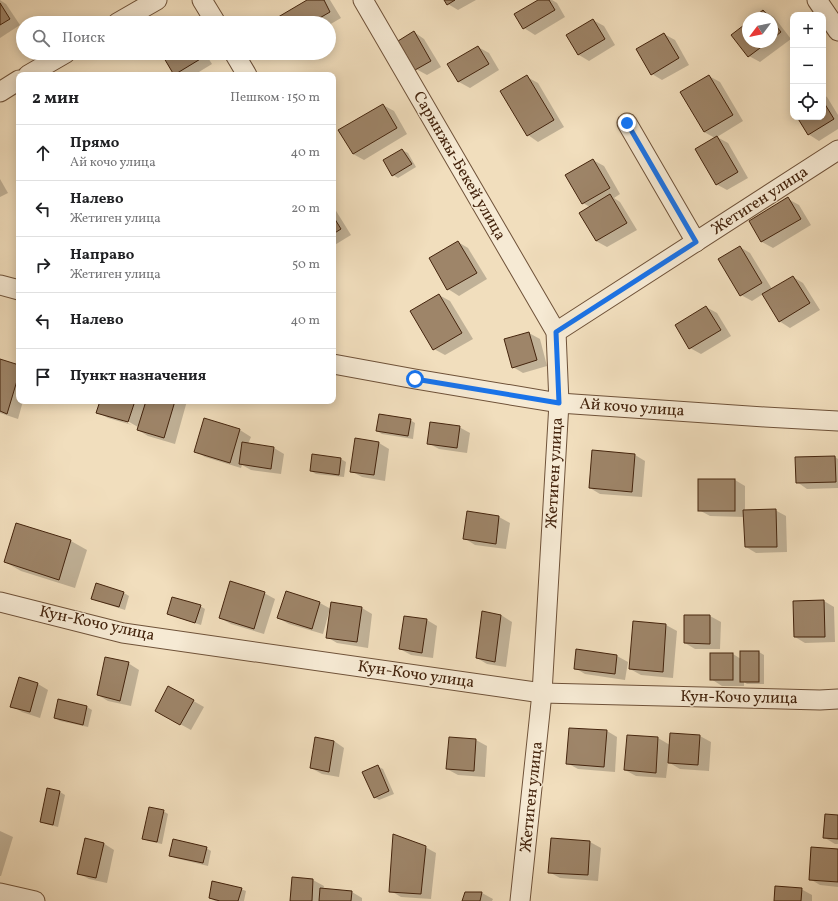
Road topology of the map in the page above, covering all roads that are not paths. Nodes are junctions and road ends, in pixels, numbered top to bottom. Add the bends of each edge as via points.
1 (157, 0) edge
2 (202, 0) edge
3 (363, 0) edge
4 (817, 0) edge
5 (130, 16) edge
6 (212, 16) edge
7 (838, 31) edge
8 (54, 60) edge
9 (238, 60) edge
10 (33, 72) edge
11 (245, 72) edge
12 (16, 82) edge
13 (0, 92) edge
14 (627, 123) dead end
15 (838, 150) edge
16 (696, 242) junction
17 (0, 285) edge
18 (16, 289) edge
19 (556, 332) junction
20 (336, 365) edge
21 (559, 403) junction
22 (838, 421) edge
23 (0, 602) edge
24 (542, 693) junction
25 (838, 699) edge
26 (0, 893) edge
27 (35, 901) edge
28 (520, 901) edge

1 - 5 street
2 - 6 street
3 - 19 street, Сарынжы-Бекей улица
4 - 7 street
8 - 10 street
9 - 11 street
12 - 13 street
14 - 16 street
15 - 16 street, Жетиген улица
16 - 19 street, Жетиген улица
17 - 18 street
19 - 21 street, Жетиген улица
20 - 21 street, Ай кочо улица
21 - 22 street, Ай кочо улица
21 - 24 street, Жетиген улица
23 - 24 street, Кун-Кочо улица via 123,633
24 - 25 street, Кун-Кочо улица
24 - 28 street, Жетиген улица
26 - 27 street

